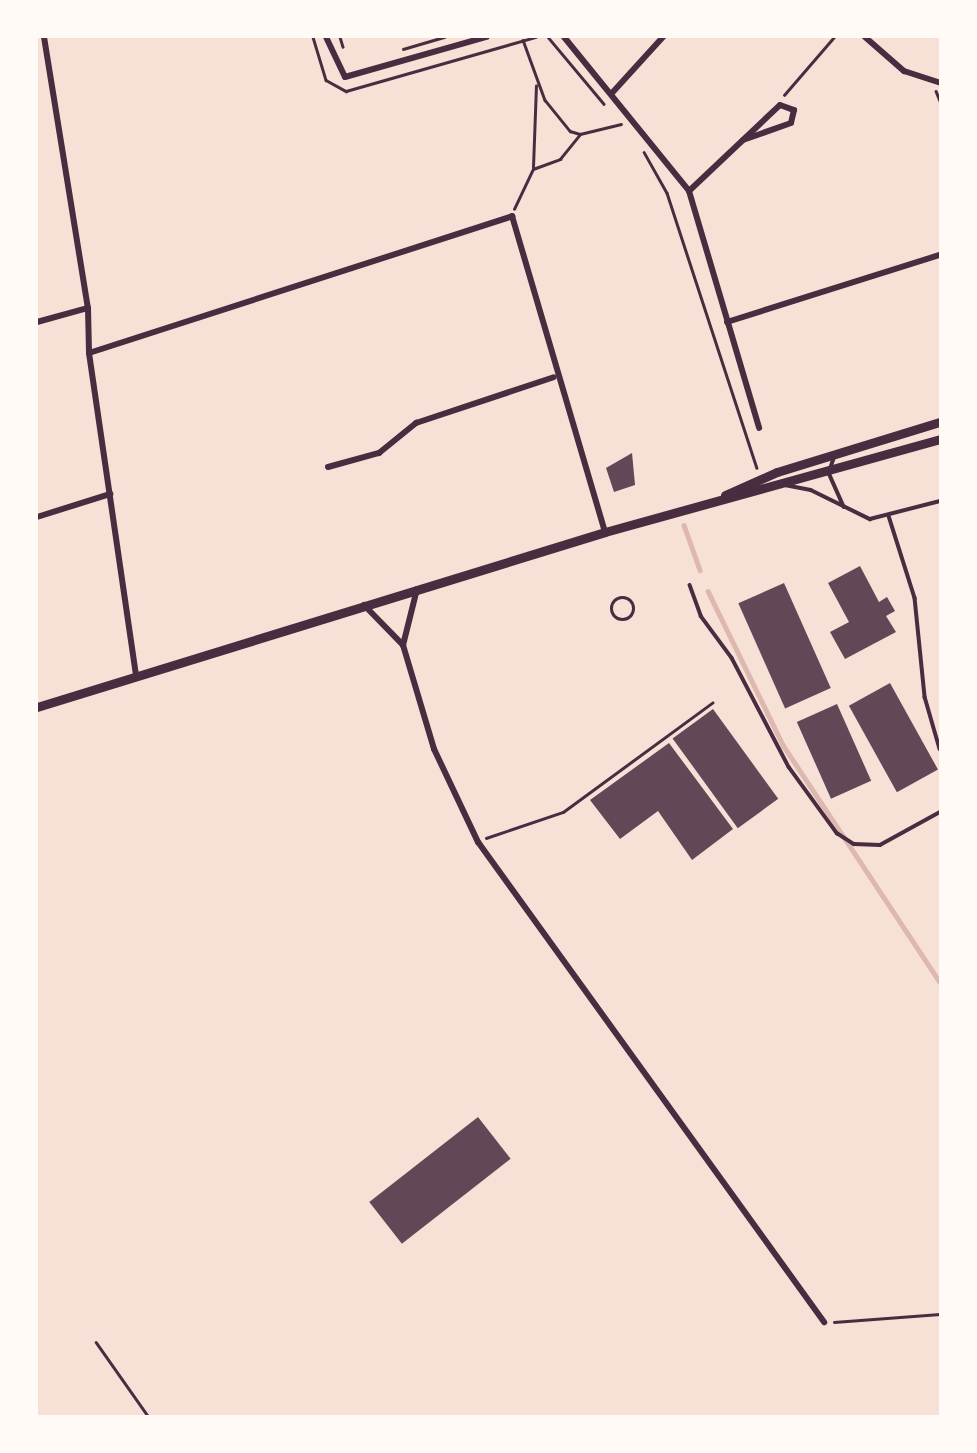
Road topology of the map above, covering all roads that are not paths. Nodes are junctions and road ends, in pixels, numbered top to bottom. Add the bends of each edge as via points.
1 (44, 37) edge
2 (326, 37) edge
3 (486, 37) edge
4 (564, 37) edge
5 (663, 37) edge
6 (865, 37) edge
7 (940, 83) edge
8 (611, 93) junction
9 (743, 140) junction
10 (690, 191) junction
11 (940, 255) edge
12 (88, 308) junction
13 (37, 322) edge
14 (727, 322) junction
15 (89, 353) junction
16 (554, 377) junction
17 (940, 422) edge
18 (759, 428) dead end
19 (940, 439) edge
20 (836, 454) junction
21 (328, 467) dead end
22 (829, 473) junction
23 (785, 485) junction
24 (110, 494) junction
25 (940, 501) edge
26 (704, 505) junction
27 (845, 509) junction
28 (889, 516) junction
29 (37, 517) edge
30 (605, 532) junction
31 (690, 585) dead end
32 (417, 589) junction
33 (364, 605) junction
34 (612, 614) joint
35 (403, 645) junction
36 (136, 677) junction
37 (37, 707) edge
38 (940, 750) edge
39 (940, 812) edge
40 (824, 1322) road end

1 - 12 street
2 - 3 street via 345,77
4 - 8 street
5 - 8 street
6 - 7 street via 904,71
8 - 10 street
9 - 9 street via 780,105 794,110 791,123
9 - 10 street
10 - 14 street
11 - 14 street
12 - 13 street
12 - 15 street
14 - 18 street
15 - 16 street via 512,216
15 - 24 street
16 - 21 street via 416,423 379,453
16 - 30 street
17 - 20 main road
19 - 22 main road
20 - 22 lane
20 - 26 main road
22 - 23 main road
22 - 27 lane
23 - 26 main road
23 - 27 lane via 811,489
24 - 29 street
24 - 36 street
25 - 28 lane
26 - 30 main road
27 - 28 lane via 870,519
28 - 38 lane via 915,598 925,697
30 - 32 main road
31 - 39 lane via 701,616 732,658 789,767 837,833 855,844 880,845
32 - 33 main road
32 - 35 street
33 - 35 street
33 - 36 main road
34 - 34 lane via 620,598 635,608 625,619
35 - 40 street via 434,749 478,842
36 - 37 main road

